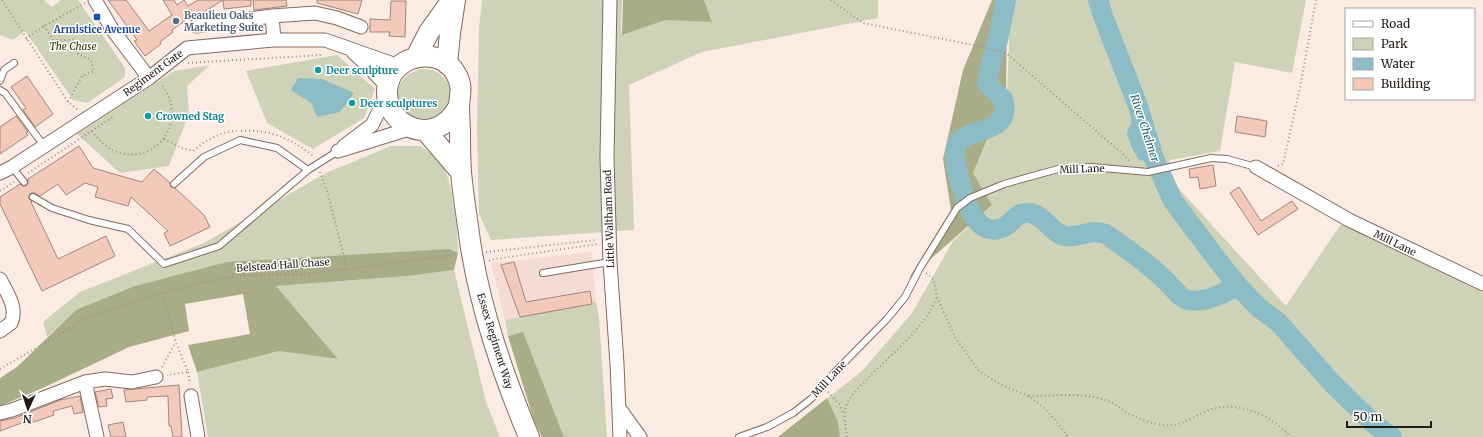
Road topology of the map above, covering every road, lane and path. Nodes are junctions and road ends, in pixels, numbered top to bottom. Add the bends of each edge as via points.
1 (2, 0) edge
2 (90, 0) edge
3 (94, 0) edge
4 (452, 0) edge
5 (455, 0) edge
6 (610, 0) edge
7 (832, 0) edge
8 (1316, 0) edge
9 (272, 16) junction
10 (44, 26) junction
11 (196, 26) dead end
12 (361, 27) dead end
13 (26, 38) junction
14 (274, 40) junction
15 (325, 40) junction
16 (349, 48) junction
17 (408, 61) junction
18 (14, 63) dead end
19 (447, 64) junction
20 (183, 68) dead end
21 (0, 81) edge
22 (152, 83) junction
23 (0, 90) edge
24 (387, 92) junction
25 (68, 102) junction
26 (459, 106) junction
27 (117, 114) dead end
28 (85, 120) junction
29 (419, 129) junction
30 (92, 131) junction
31 (164, 139) junction
32 (44, 146) junction
33 (338, 151) junction
34 (316, 164) junction
35 (6, 170) edge
36 (308, 170) junction
37 (1261, 170) junction
38 (461, 172) junction
39 (1138, 172) junction
40 (23, 180) junction
41 (174, 184) dead end
42 (0, 191) edge
43 (33, 197) dead end
44 (609, 241) junction
45 (468, 258) junction
46 (610, 262) junction
47 (347, 268) junction
48 (920, 268) junction
49 (543, 273) dead end
50 (0, 279) edge
51 (1483, 284) edge
52 (162, 293) junction
53 (937, 297) junction
54 (0, 332) edge
55 (176, 343) junction
56 (0, 369) edge
57 (156, 377) junction
58 (84, 382) junction
59 (822, 388) junction
60 (191, 396) dead end
61 (1030, 396) junction
62 (619, 408) junction
63 (0, 413) edge
64 (845, 419) junction
65 (97, 437) edge
66 (198, 437) edge
67 (529, 437) edge
68 (620, 437) edge
69 (640, 437) edge
70 (739, 437) edge
71 (847, 437) edge
72 (1068, 437) edge
73 (1291, 437) edge

1 - 13 path
2 - 10 path
3 - 22 street
4 - 17 main road
5 - 19 main road
6 - 44 street, Little Waltham Road via 607,156
7 - 39 path via 863,23 1003,52 1125,156
8 - 37 path via 1283,164
9 - 11 street
9 - 12 street via 315,12
9 - 14 street
10 - 13 path
10 - 25 path via 53,40 75,40 78,54 91,60 94,71 82,76
13 - 25 path
14 - 15 street, Regiment Gate
14 - 22 street, Regiment Gate via 187,48
15 - 16 street, Regiment Gate
15 - 20 path via 320,55 188,63
16 - 17 street, Regiment Gate
16 - 24 street, Regiment Gate via 369,67
17 - 19 main road via 432,57
17 - 24 main road via 391,76
18 - 21 lane via 4,70
19 - 26 main road, Essex Regiment Way via 455,72 460,83 462,94
22 - 28 street, Regiment Gate
22 - 31 path via 162,84 169,97 172,112 170,126
23 - 32 lane via 5,93
24 - 29 main road via 391,109 400,121
24 - 33 street via 372,125
25 - 28 path
26 - 29 main road, Essex Regiment Way via 446,124 436,128
26 - 38 main road, Essex Regiment Way
27 - 30 path
28 - 30 path
28 - 32 street, Regiment Gate
29 - 33 street
29 - 38 main road
30 - 31 path via 116,152 129,155 142,154 155,148
30 - 40 path
31 - 34 path via 193,151 207,140 229,132 254,130 277,134 298,145 312,155
32 - 35 street, Regiment Gate
33 - 34 lane
34 - 36 lane
34 - 47 path via 327,191
35 - 40 lane
36 - 41 lane via 277,148 240,140 204,157
36 - 43 lane via 219,246 164,264 128,230 52,208
37 - 39 lane, Mill Lane via 1226,159 1211,158
37 - 51 street, Mill Lane via 1349,220
38 - 45 main road, Essex Regiment Way
39 - 48 lane, Mill Lane via 1097,167 1058,168 1004,184 970,198 957,208
40 - 42 path
44 - 45 path, Belstead Hall Chase
44 - 45 path via 495,259
44 - 46 street, Little Waltham Road
45 - 45 path via 460,266
45 - 47 path, Belstead Hall Chase
45 - 67 main road, Essex Regiment Way via 509,390
46 - 49 lane
46 - 62 street, Little Waltham Road
47 - 52 path, Belstead Hall Chase via 305,274 229,277
48 - 53 path via 934,280
48 - 59 lane, Mill Lane via 905,297
50 - 54 street via 14,312 12,323
52 - 55 path
52 - 56 path, Belstead Hall Chase via 89,317
53 - 61 path via 955,337 978,370 1001,385
53 - 64 path via 933,309 923,322 859,387 846,407
55 - 57 path
55 - 57 path via 188,372
57 - 58 street via 132,382 105,379
58 - 63 street
58 - 65 street
59 - 64 path via 839,404
59 - 70 lane, Mill Lane via 793,413
60 - 66 street
61 - 72 path via 1057,422
61 - 73 path via 1095,397 1151,423 1165,426 1188,421 1212,409 1243,408 1274,421
62 - 68 street, Little Waltham Road
62 - 69 street
64 - 71 path

